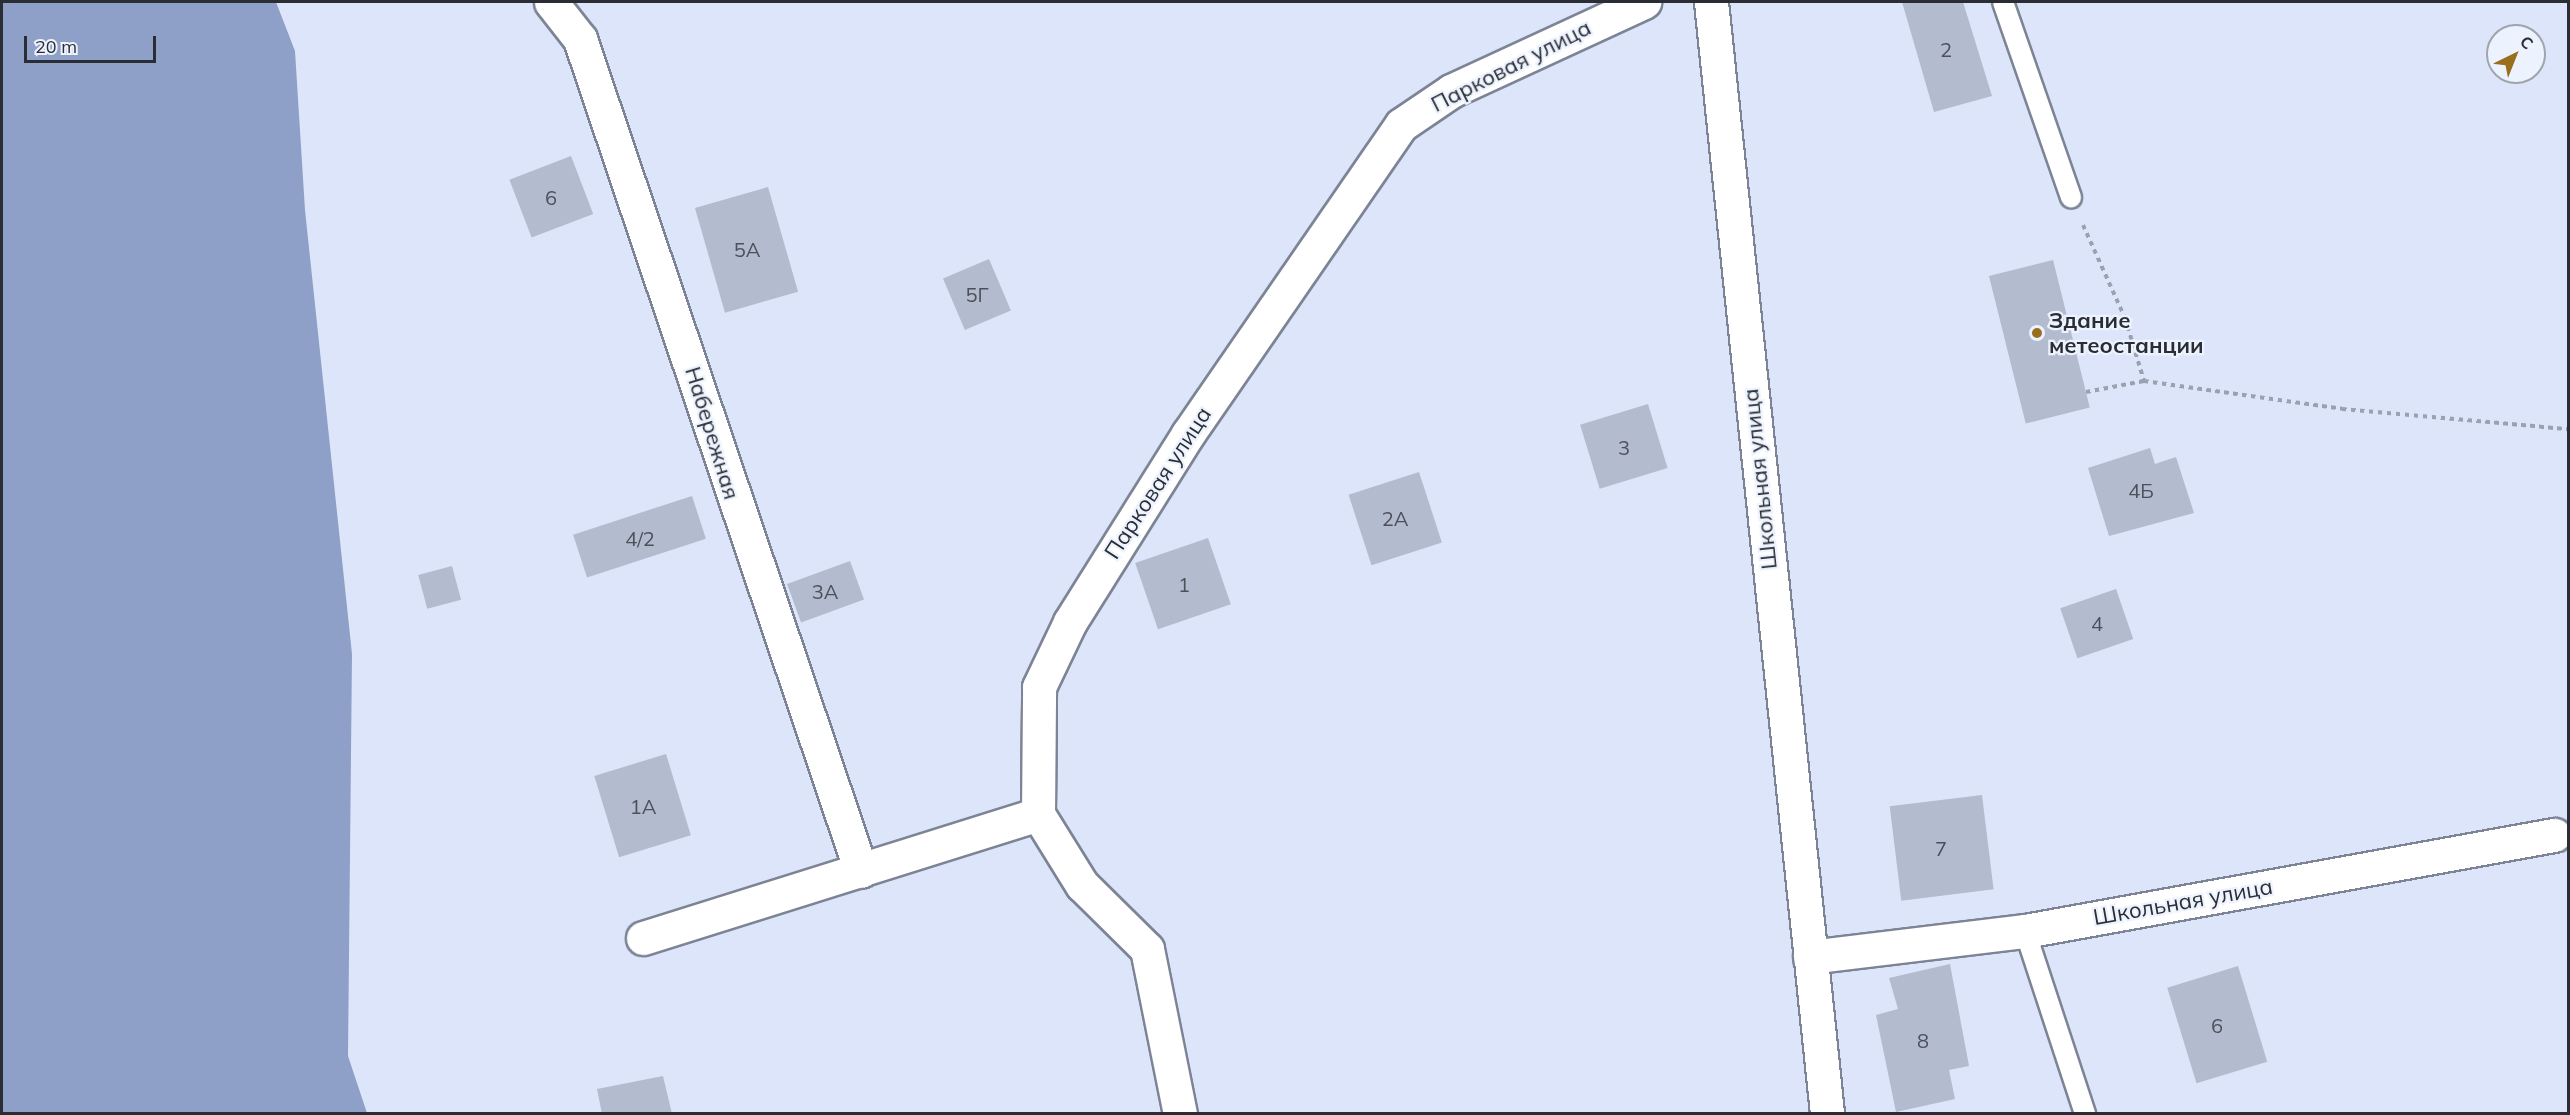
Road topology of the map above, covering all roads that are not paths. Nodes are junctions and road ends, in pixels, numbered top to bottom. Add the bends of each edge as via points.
1 (551, 2) edge
2 (1644, 2) edge
3 (1711, 2) edge
4 (2003, 2) edge
5 (2071, 197) road end
6 (1038, 814) junction
7 (2554, 835) dead end
8 (861, 871) junction
9 (2025, 931) junction
10 (643, 938) dead end
11 (1810, 957) junction
12 (1180, 1113) edge
13 (1827, 1113) edge
14 (2085, 1113) edge

1 - 8 street, Набережная via 580,39
2 - 6 street, Парковая улица via 1451,91 1401,125 1188,434 1070,621 1039,687
3 - 11 street, Школьная улица
4 - 5 lane
6 - 8 street
6 - 12 street via 1082,885 1147,949
7 - 9 street, Школьная улица
8 - 10 street
9 - 11 street, Школьная улица
9 - 14 lane
11 - 13 street, Школьная улица

